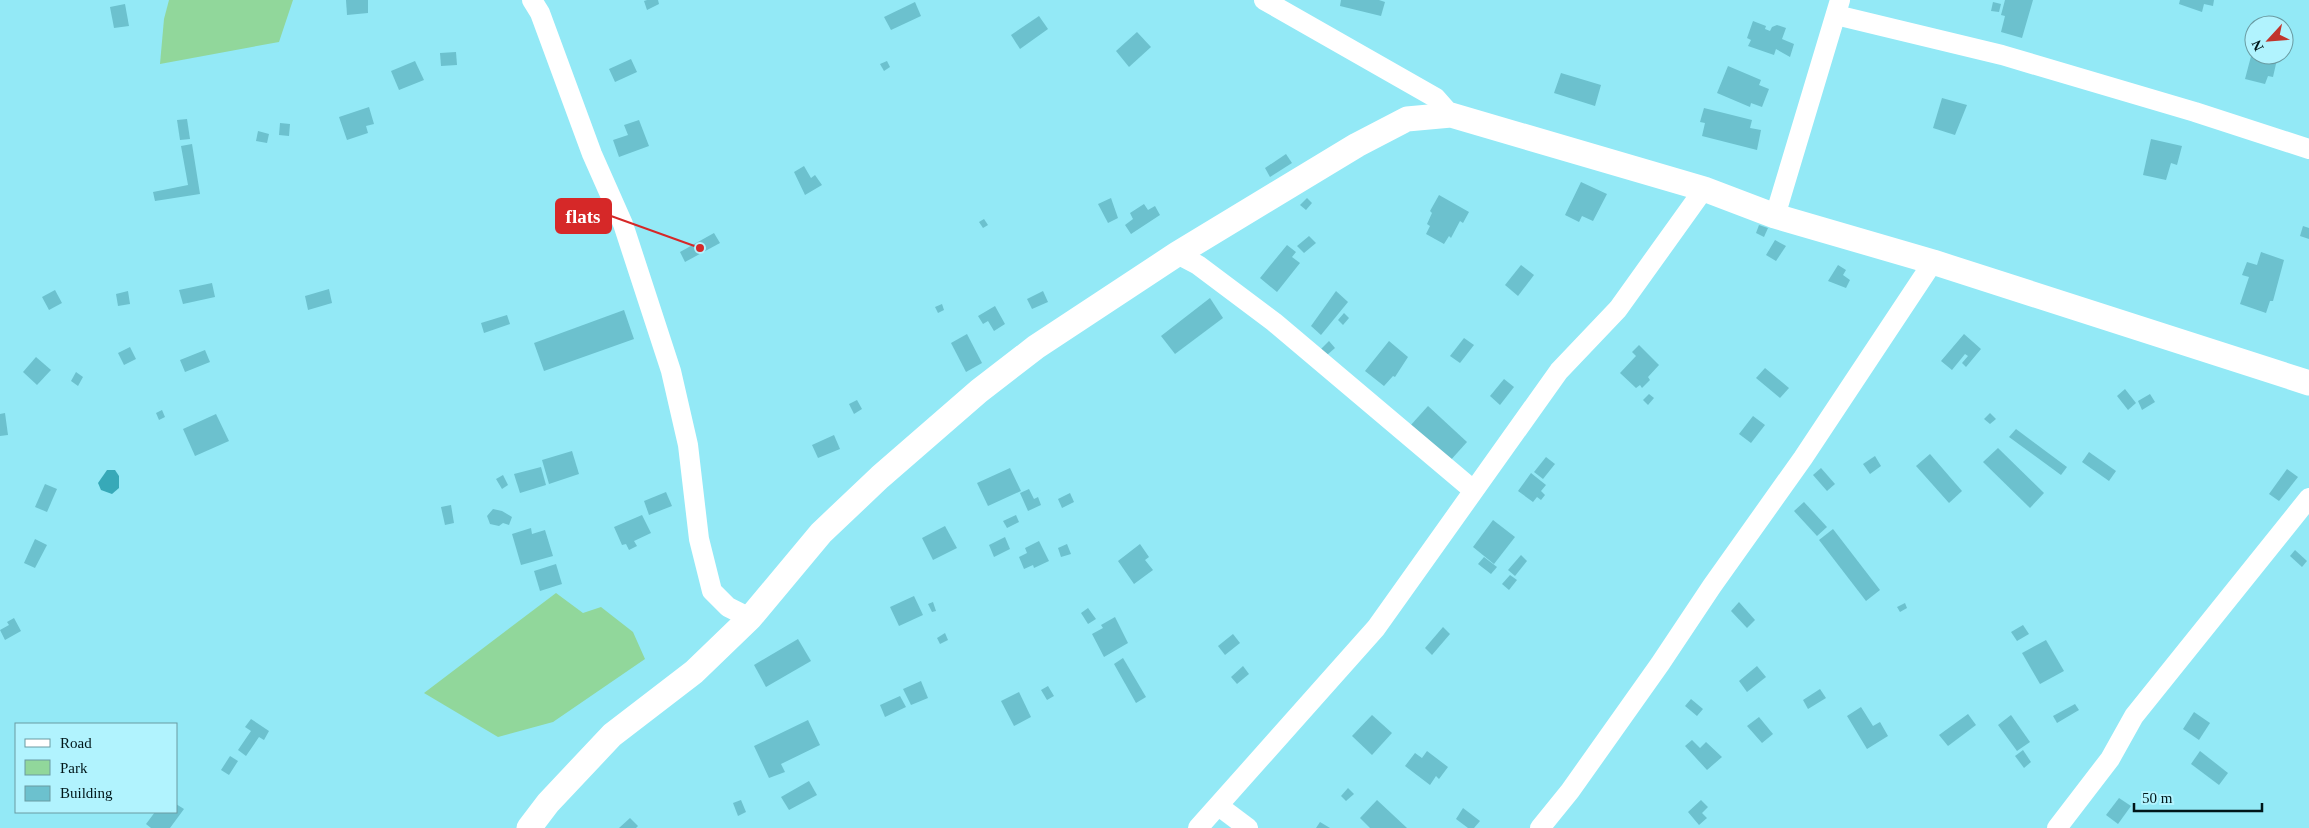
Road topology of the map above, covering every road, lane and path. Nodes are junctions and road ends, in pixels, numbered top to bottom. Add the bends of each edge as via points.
1 (532, 0) edge
2 (1264, 0) edge
3 (1838, 7) edge
4 (1451, 115) junction
5 (2309, 149) edge
6 (1704, 190) junction
7 (1775, 216) junction
8 (1177, 254) junction
9 (1933, 262) junction
10 (2309, 384) edge
11 (1473, 490) junction
12 (2309, 498) edge
13 (750, 618) junction
14 (1220, 806) junction
15 (529, 828) edge
16 (1198, 828) edge
17 (1248, 828) edge
18 (1540, 828) edge
19 (2057, 828) edge

1 - 13 street via 540,13 592,154 623,224 671,371 688,445 699,539 712,591 728,606
2 - 4 street via 1436,98
3 - 5 street via 2195,112
3 - 7 street
4 - 6 street
4 - 8 street via 1407,119 1357,145
6 - 7 street
6 - 11 street via 1618,309 1558,371
7 - 9 street
8 - 11 street via 1274,322
8 - 13 street via 1036,347 979,391 821,533
9 - 10 street
9 - 18 street via 1803,458 1660,664
11 - 14 street via 1376,628
12 - 19 street via 2134,716 2110,759
13 - 15 street via 694,672 612,735
14 - 16 street
14 - 17 street

